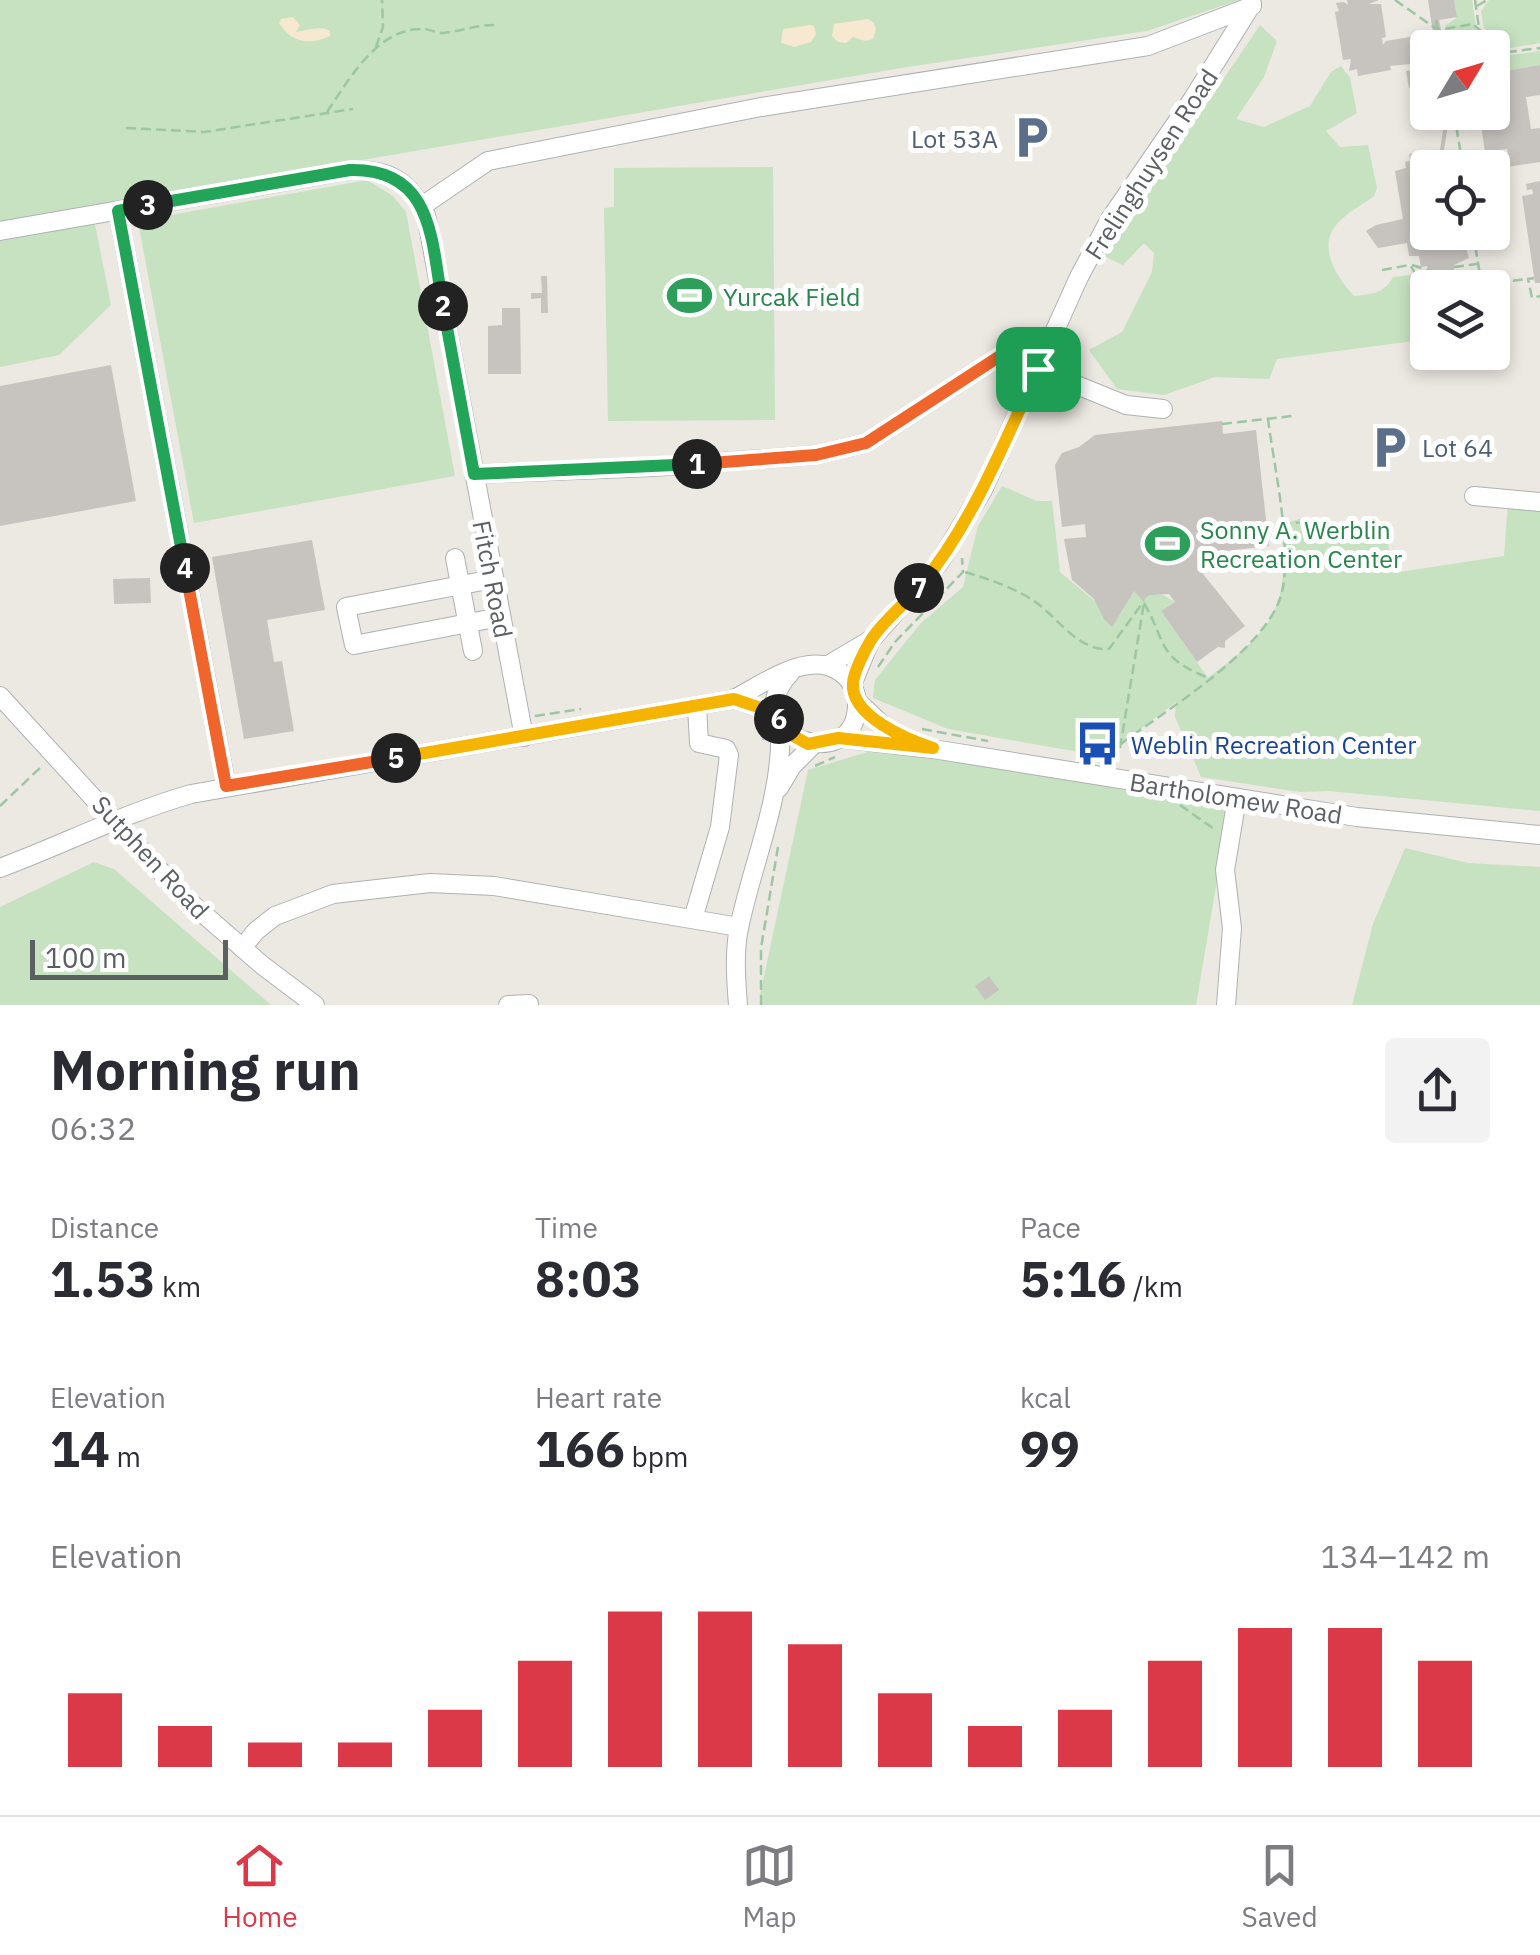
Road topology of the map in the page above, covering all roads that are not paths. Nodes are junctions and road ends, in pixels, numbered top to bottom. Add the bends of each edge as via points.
1 (1253, 3) edge
2 (422, 206) junction
3 (118, 211) junction
4 (0, 232) edge
5 (1041, 362) junction
6 (1163, 409) dead end
7 (474, 474) junction
8 (1474, 496) dead end
9 (1540, 502) edge
10 (456, 558) dead end
11 (492, 579) junction
12 (460, 585) junction
13 (500, 617) junction
14 (468, 623) junction
15 (872, 638) junction
16 (473, 651) dead end
17 (828, 665) junction
18 (791, 672) junction
19 (855, 693) junction
20 (0, 696) edge
21 (734, 699) junction
22 (697, 706) junction
23 (778, 718) junction
24 (522, 728) junction
25 (812, 745) junction
26 (838, 747) junction
27 (933, 748) junction
28 (226, 786) junction
29 (774, 797) junction
30 (1237, 798) junction
31 (114, 822) junction
32 (1540, 835) edge
33 (0, 868) edge
34 (694, 919) junction
35 (739, 927) junction
36 (242, 948) junction
37 (529, 1004) edge
38 (314, 1005) edge
39 (508, 1005) edge
40 (738, 1005) edge
41 (1226, 1005) edge

1 - 2 street via 1148,46 761,107 488,161
1 - 5 street, Frelinghuysen Road via 1110,219
2 - 3 street via 377,170 350,170
2 - 7 street, Fitch Road
3 - 4 street
3 - 28 street
5 - 6 street via 1126,405
5 - 7 street via 1021,349 1003,354 866,443 816,455
5 - 15 street, Frelinghuysen Road via 983,490 939,563
7 - 11 street, Fitch Road
8 - 9 street
10 - 12 street
11 - 12 street
11 - 13 street, Fitch Road
12 - 14 street
12 - 14 street via 346,607 354,645
13 - 14 street
13 - 24 street, Fitch Road
14 - 16 street
15 - 17 street, Frelinghuysen Road
15 - 19 street, Frelinghuysen Road
17 - 18 street
17 - 19 street via 846,676
18 - 21 street
18 - 23 street via 778,690
19 - 26 street via 852,724
19 - 27 street, Bartholomew Road via 890,730
20 - 31 street, Sutphen Road
21 - 22 street
21 - 23 street
22 - 24 street
22 - 34 street via 700,743 717,744 728,755 720,826
23 - 25 street via 797,740
23 - 29 street via 782,747
24 - 28 street
25 - 26 street
25 - 29 street
26 - 27 street, Bartholomew Road
27 - 30 street, Bartholomew Road
28 - 31 street
29 - 35 street
30 - 32 street, Bartholomew Road via 1390,822
30 - 41 street via 1224,870 1232,928
31 - 33 street
31 - 36 street, Sutphen Road
34 - 35 street
34 - 36 street via 494,886 430,884 333,894 275,916
35 - 40 street
36 - 38 street, Sutphen Road
37 - 39 street

